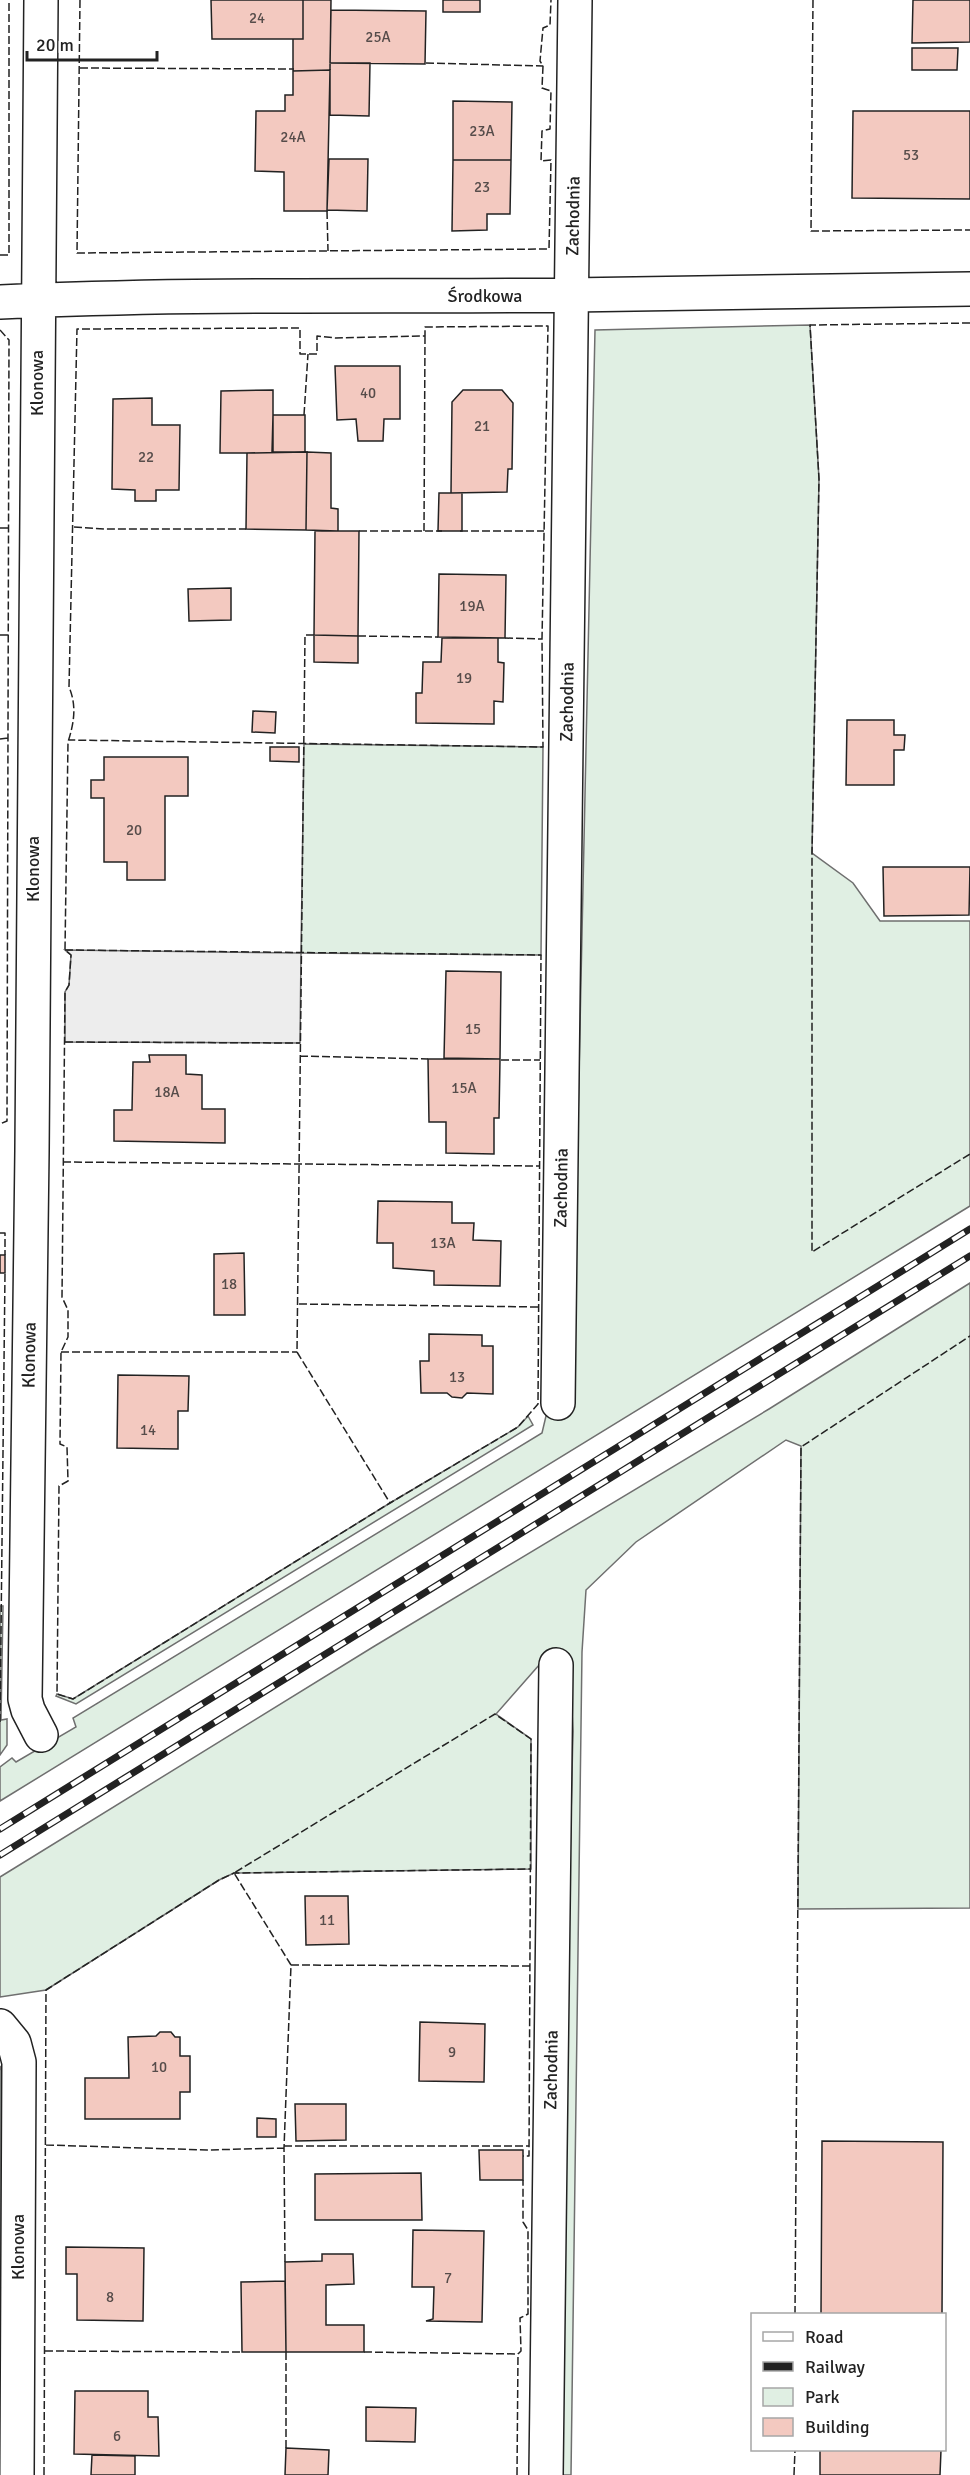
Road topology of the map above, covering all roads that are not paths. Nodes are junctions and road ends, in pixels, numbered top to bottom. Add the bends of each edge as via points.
1 (41, 0) edge
2 (575, 0) edge
3 (970, 289) edge
4 (572, 295) junction
5 (38, 300) junction
6 (0, 302) edge
7 (558, 1403) dead end
8 (556, 1665) dead end
9 (41, 1735) dead end
10 (0, 2026) edge
11 (17, 2475) edge
12 (546, 2475) edge

1 - 5 street, Klonowa
2 - 4 street, Zachodnia
3 - 4 street, Środkowa
4 - 5 street, Środkowa
4 - 7 street, Zachodnia
5 - 6 street, Środkowa
5 - 9 street, Klonowa via 25,1699
8 - 12 street, Zachodnia
10 - 11 street, Klonowa via 14,2043 19,2062

